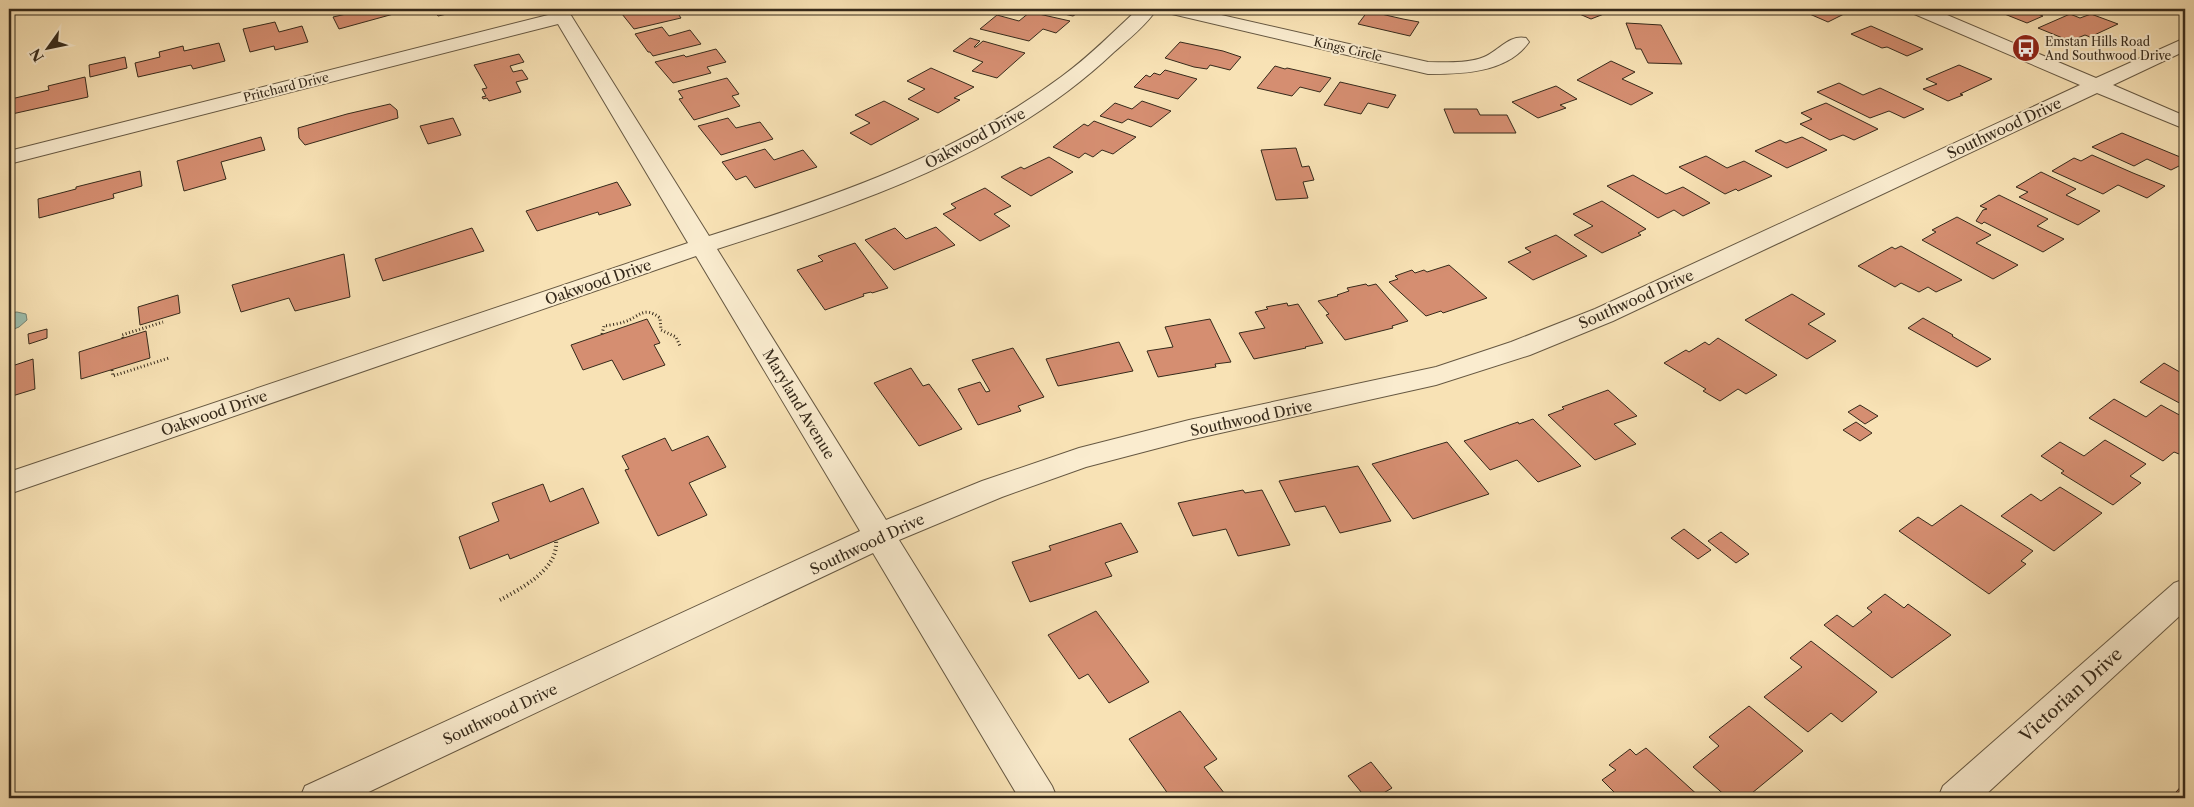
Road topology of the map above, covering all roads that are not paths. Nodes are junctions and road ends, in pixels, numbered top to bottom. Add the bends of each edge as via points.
1 (1148, 9) edge
2 (1172, 9) edge
3 (1918, 9) edge
4 (561, 13) edge
5 (1519, 42) dead end
6 (2185, 44) edge
7 (2097, 85) junction
8 (2185, 123) edge
9 (9, 157) edge
10 (703, 246) junction
11 (9, 483) edge
12 (879, 536) junction
13 (2185, 592) edge
14 (318, 798) edge
15 (1039, 798) edge
16 (1956, 798) edge

1 - 10 street, Oakwood Drive via 1058,89 965,146 842,200
2 - 5 street, Kings Circle via 1428,68 1469,68 1507,54
3 - 7 street
4 - 9 street, Pritchard Drive
4 - 10 street, Maryland Avenue
6 - 7 street, Southwood Drive
7 - 8 street
7 - 12 street, Southwood Drive via 1604,315 1527,347 1438,376 1106,450 1032,474
10 - 11 street, Oakwood Drive
10 - 12 street, Maryland Avenue
12 - 14 street, Southwood Drive
12 - 15 street, Maryland Avenue
13 - 16 street, Victorian Drive

